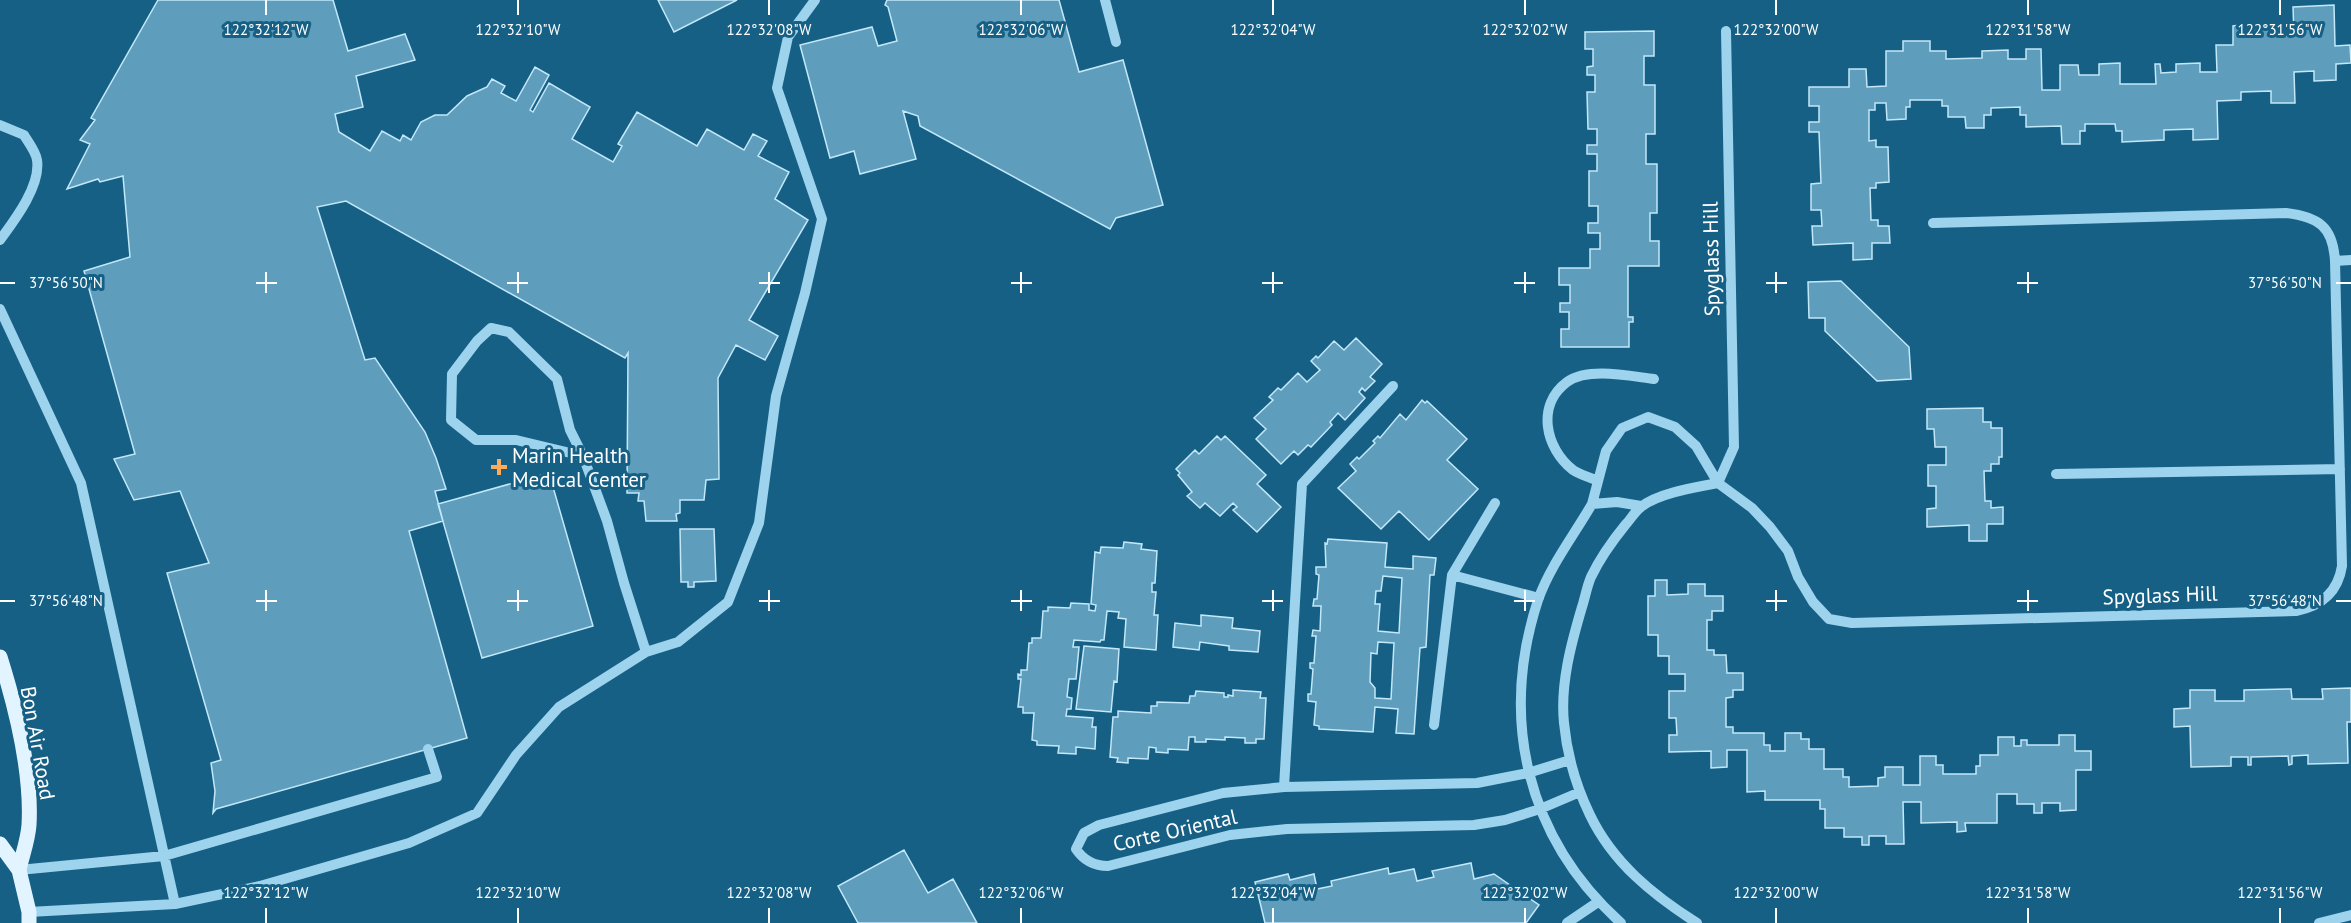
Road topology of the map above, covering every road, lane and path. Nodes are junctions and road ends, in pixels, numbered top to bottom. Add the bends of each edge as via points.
1 (815, 0) edge
2 (1105, 0) edge
3 (1726, 31) dead end
4 (1116, 42) dead end
5 (0, 125) edge
6 (1933, 223) dead end
7 (0, 240) edge
8 (2351, 260) edge
9 (2335, 261) junction
10 (0, 309) edge
11 (1654, 379) dead end
12 (1393, 386) dead end
13 (583, 456) junction
14 (2340, 469) junction
15 (2056, 474) dead end
16 (1598, 481) junction
17 (1718, 483) junction
18 (1495, 503) dead end
19 (1592, 504) junction
20 (1641, 506) junction
21 (1452, 575) junction
22 (1539, 598) junction
23 (646, 652) junction
24 (0, 657) edge
25 (1434, 724) dead end
26 (428, 749) dead end
27 (1570, 760) junction
28 (1528, 773) junction
29 (1284, 787) junction
30 (1580, 792) junction
31 (1540, 809) junction
32 (0, 844) edge
33 (164, 856) junction
34 (18, 870) junction
35 (1598, 903) junction
36 (175, 904) junction
37 (2351, 915) edge
38 (29, 918) edge
39 (1567, 923) edge
40 (1621, 923) edge
41 (1697, 923) edge
42 (2319, 923) edge

1 - 23 street via 788,37 777,88 822,219 806,293 776,396 759,523 728,602 678,642
2 - 4 street
3 - 17 street, Spyglass Hill via 1734,447
5 - 7 street via 24,135 37,160 34,184
6 - 9 street, Spyglass Hill via 2286,213 2321,224 2330,235
8 - 9 street
9 - 14 street, Spyglass Hill
10 - 33 street via 81,483
11 - 16 street via 1592,373 1568,382 1553,399 1546,420 1549,439 1574,471
12 - 29 street via 1302,484
13 - 13 street via 570,430 557,379 509,332 491,327 452,374 451,420 476,440 516,440
13 - 23 street via 608,521
14 - 15 street
14 - 17 street, Spyglass Hill via 2340,577 2327,597 2307,608 1852,623 1829,619 1813,602 1788,551 1770,527
16 - 17 street via 1606,451 1622,428 1648,417 1675,427 1696,446
16 - 19 street
17 - 20 street via 1680,489
18 - 21 street
19 - 20 street via 1617,502
19 - 22 street
20 - 27 street via 1591,578 1570,648 1564,721
21 - 22 street
21 - 25 street
22 - 28 street via 1522,676 1522,744
23 - 36 street via 559,707 516,755 477,813 409,843 260,886
24 - 34 main road, Bon Air Road via 18,730 29,800 29,828
26 - 33 street via 437,777
27 - 28 street, Corte Oriental
27 - 30 street
28 - 29 street, Corte Oriental via 1477,783
28 - 31 street
29 - 31 street, Corte Oriental via 1223,793 1099,825 1084,833 1076,849 1092,864 1108,866 1230,835 1287,829 1474,825
30 - 31 street, Corte Oriental
30 - 41 street via 1606,842 1630,873
31 - 35 street via 1570,867
32 - 34 main road, Bon Air Road
33 - 34 street
33 - 36 street
34 - 38 main road, Bon Air Road
35 - 39 street
35 - 40 street
36 - 38 street
37 - 42 street

